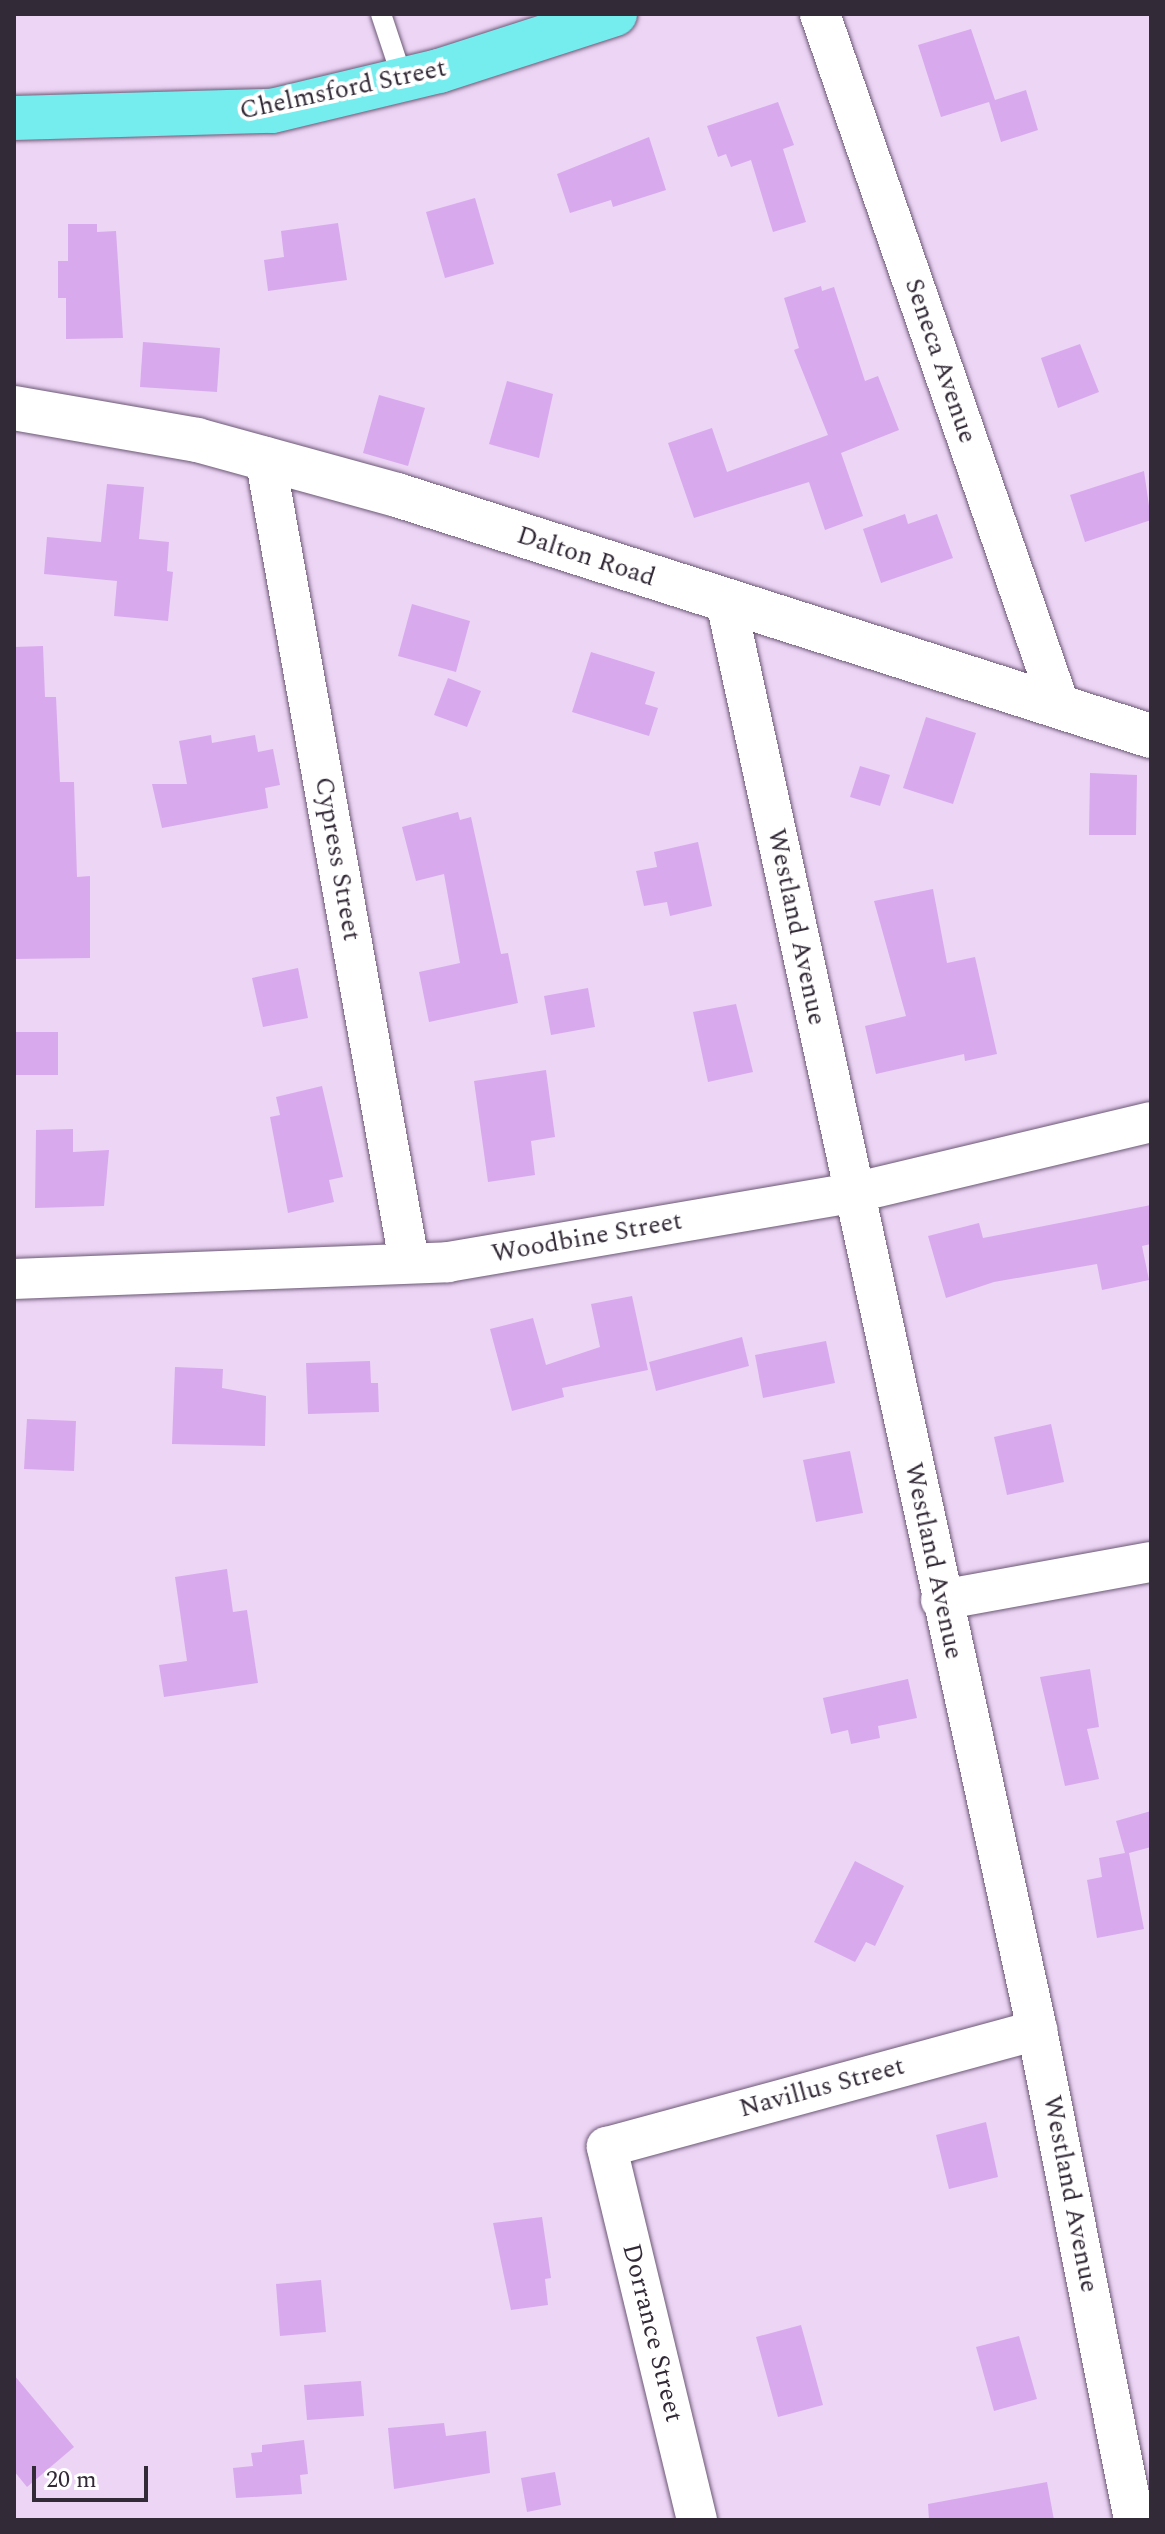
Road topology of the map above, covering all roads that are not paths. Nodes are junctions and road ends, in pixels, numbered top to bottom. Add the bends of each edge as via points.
1 (381, 14) edge
2 (615, 14) edge
3 (820, 14) edge
4 (403, 80) junction
5 (14, 118) edge
6 (14, 408) edge
7 (265, 457) junction
8 (726, 602) junction
9 (1060, 707) junction
10 (1151, 736) edge
11 (1151, 1122) edge
12 (853, 1193) junction
13 (409, 1261) junction
14 (14, 1279) edge
15 (1151, 1562) edge
16 (941, 1600) junction
17 (1037, 2030) junction
18 (607, 2147) joint
19 (1136, 2448) edge
20 (697, 2520) edge
21 (1134, 2520) edge

1 - 4 lane
2 - 4 main road, Chelmsford Street
3 - 9 street, Seneca Avenue
4 - 5 main road, Chelmsford Street via 257,112
6 - 7 street, Dalton Road
7 - 8 street, Dalton Road
7 - 13 street, Cypress Street
8 - 9 street, Dalton Road
8 - 12 street, Westland Avenue
9 - 10 street, Dalton Road
11 - 12 street, Woodbine Street
12 - 13 street, Woodbine Street via 448,1262
12 - 16 street, Westland Avenue
13 - 14 street, Woodbine Street
15 - 16 street
16 - 17 street, Westland Avenue
17 - 18 street, Navillus Street
17 - 19 street, Westland Avenue
18 - 20 street, Dorrance Street
19 - 21 street, Westland Avenue

